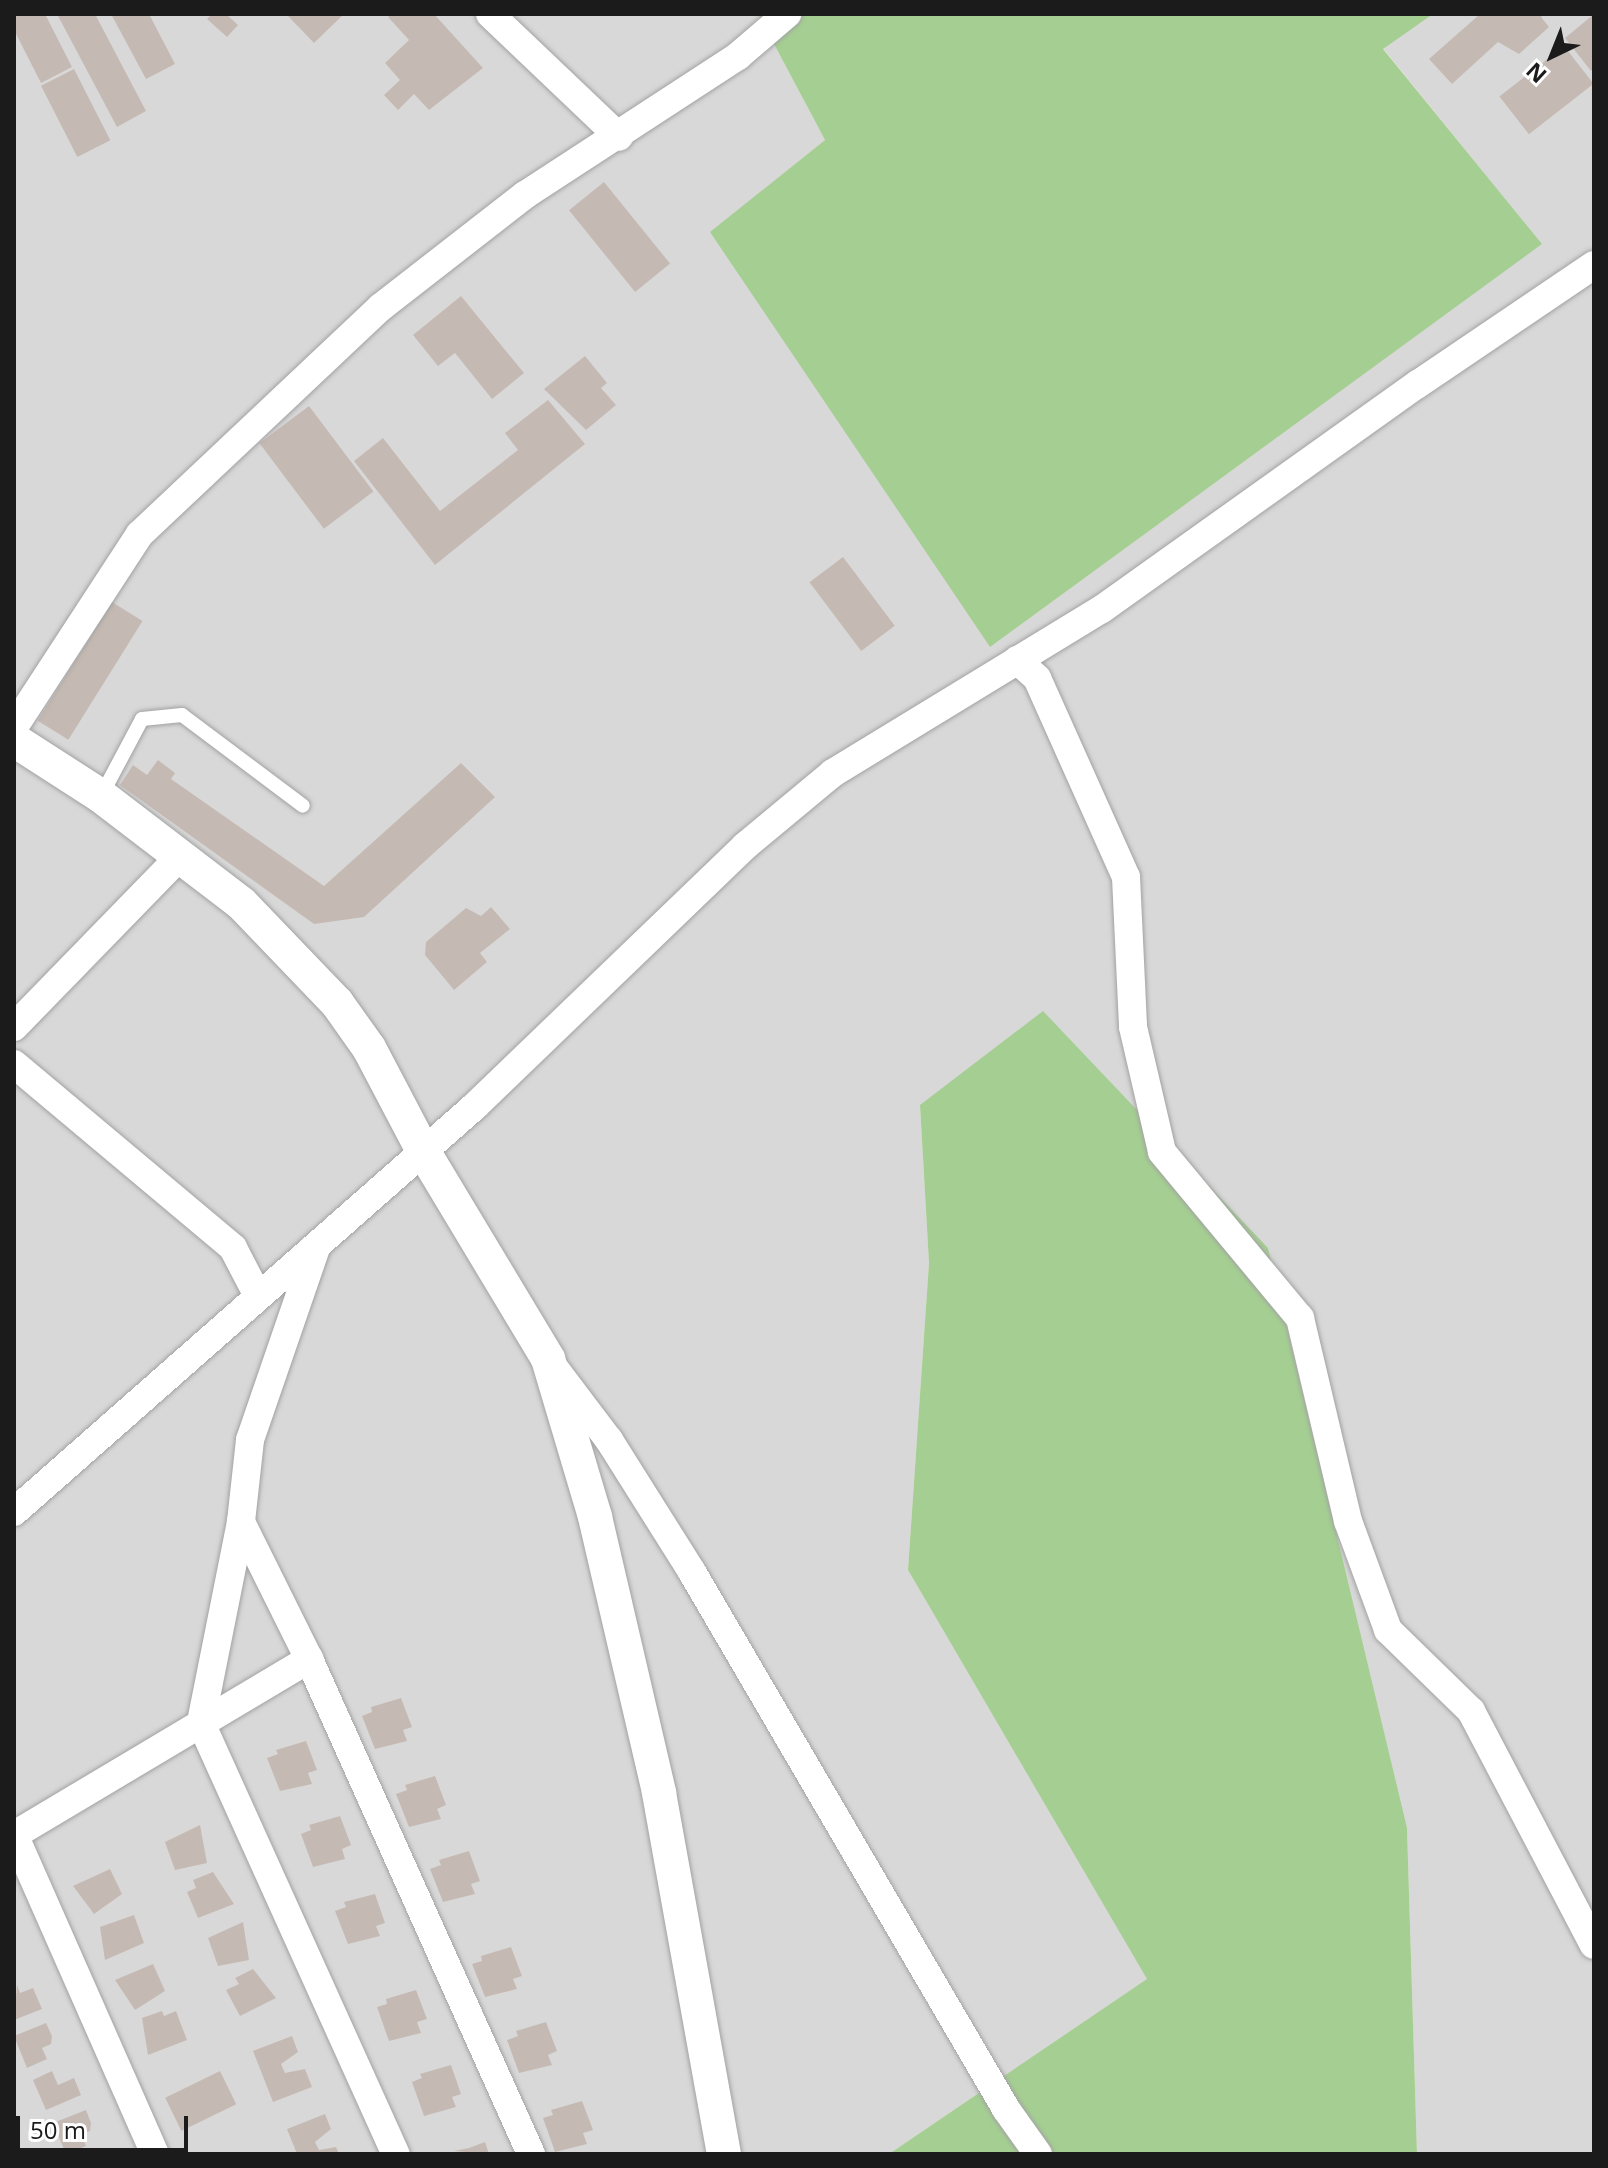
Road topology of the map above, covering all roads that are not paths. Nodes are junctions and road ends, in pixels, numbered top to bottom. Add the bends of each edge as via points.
1 (490, 14) edge
2 (787, 14) edge
3 (619, 137) junction
4 (1594, 265) edge
5 (1017, 660) junction
6 (14, 727) edge
7 (14, 740) edge
8 (101, 796) junction
9 (303, 806) dead end
10 (181, 855) junction
11 (14, 1027) edge
12 (14, 1064) edge
13 (422, 1149) junction
14 (317, 1246) junction
15 (258, 1296) junction
16 (548, 1359) junction
17 (14, 1512) edge
18 (241, 1522) junction
19 (309, 1659) junction
20 (201, 1723) junction
21 (1594, 1945) edge
22 (155, 2154) edge
23 (396, 2154) edge
24 (531, 2154) edge
25 (724, 2154) edge
26 (1038, 2154) edge

1 - 3 street
2 - 3 street via 738,56
3 - 6 street via 525,195 381,307 140,534
4 - 5 street via 1102,609
5 - 13 street via 822,782 745,846 632,959
5 - 21 street via 1037,678 1126,877 1133,1027 1162,1152 1300,1318 1348,1521 1388,1630 1471,1711
7 - 8 street
8 - 9 lane via 142,719 182,715
8 - 10 street
10 - 11 street
10 - 13 street via 241,903 337,1003 369,1048
12 - 15 street via 233,1248
13 - 14 street
13 - 16 street
14 - 15 street
14 - 18 street via 250,1440
15 - 17 street
16 - 25 street via 595,1517 659,1793
16 - 26 street via 609,1440 692,1572 1006,2109
18 - 19 street
18 - 20 street
19 - 20 street
19 - 24 street
20 - 22 street via 14,1835
20 - 23 street

